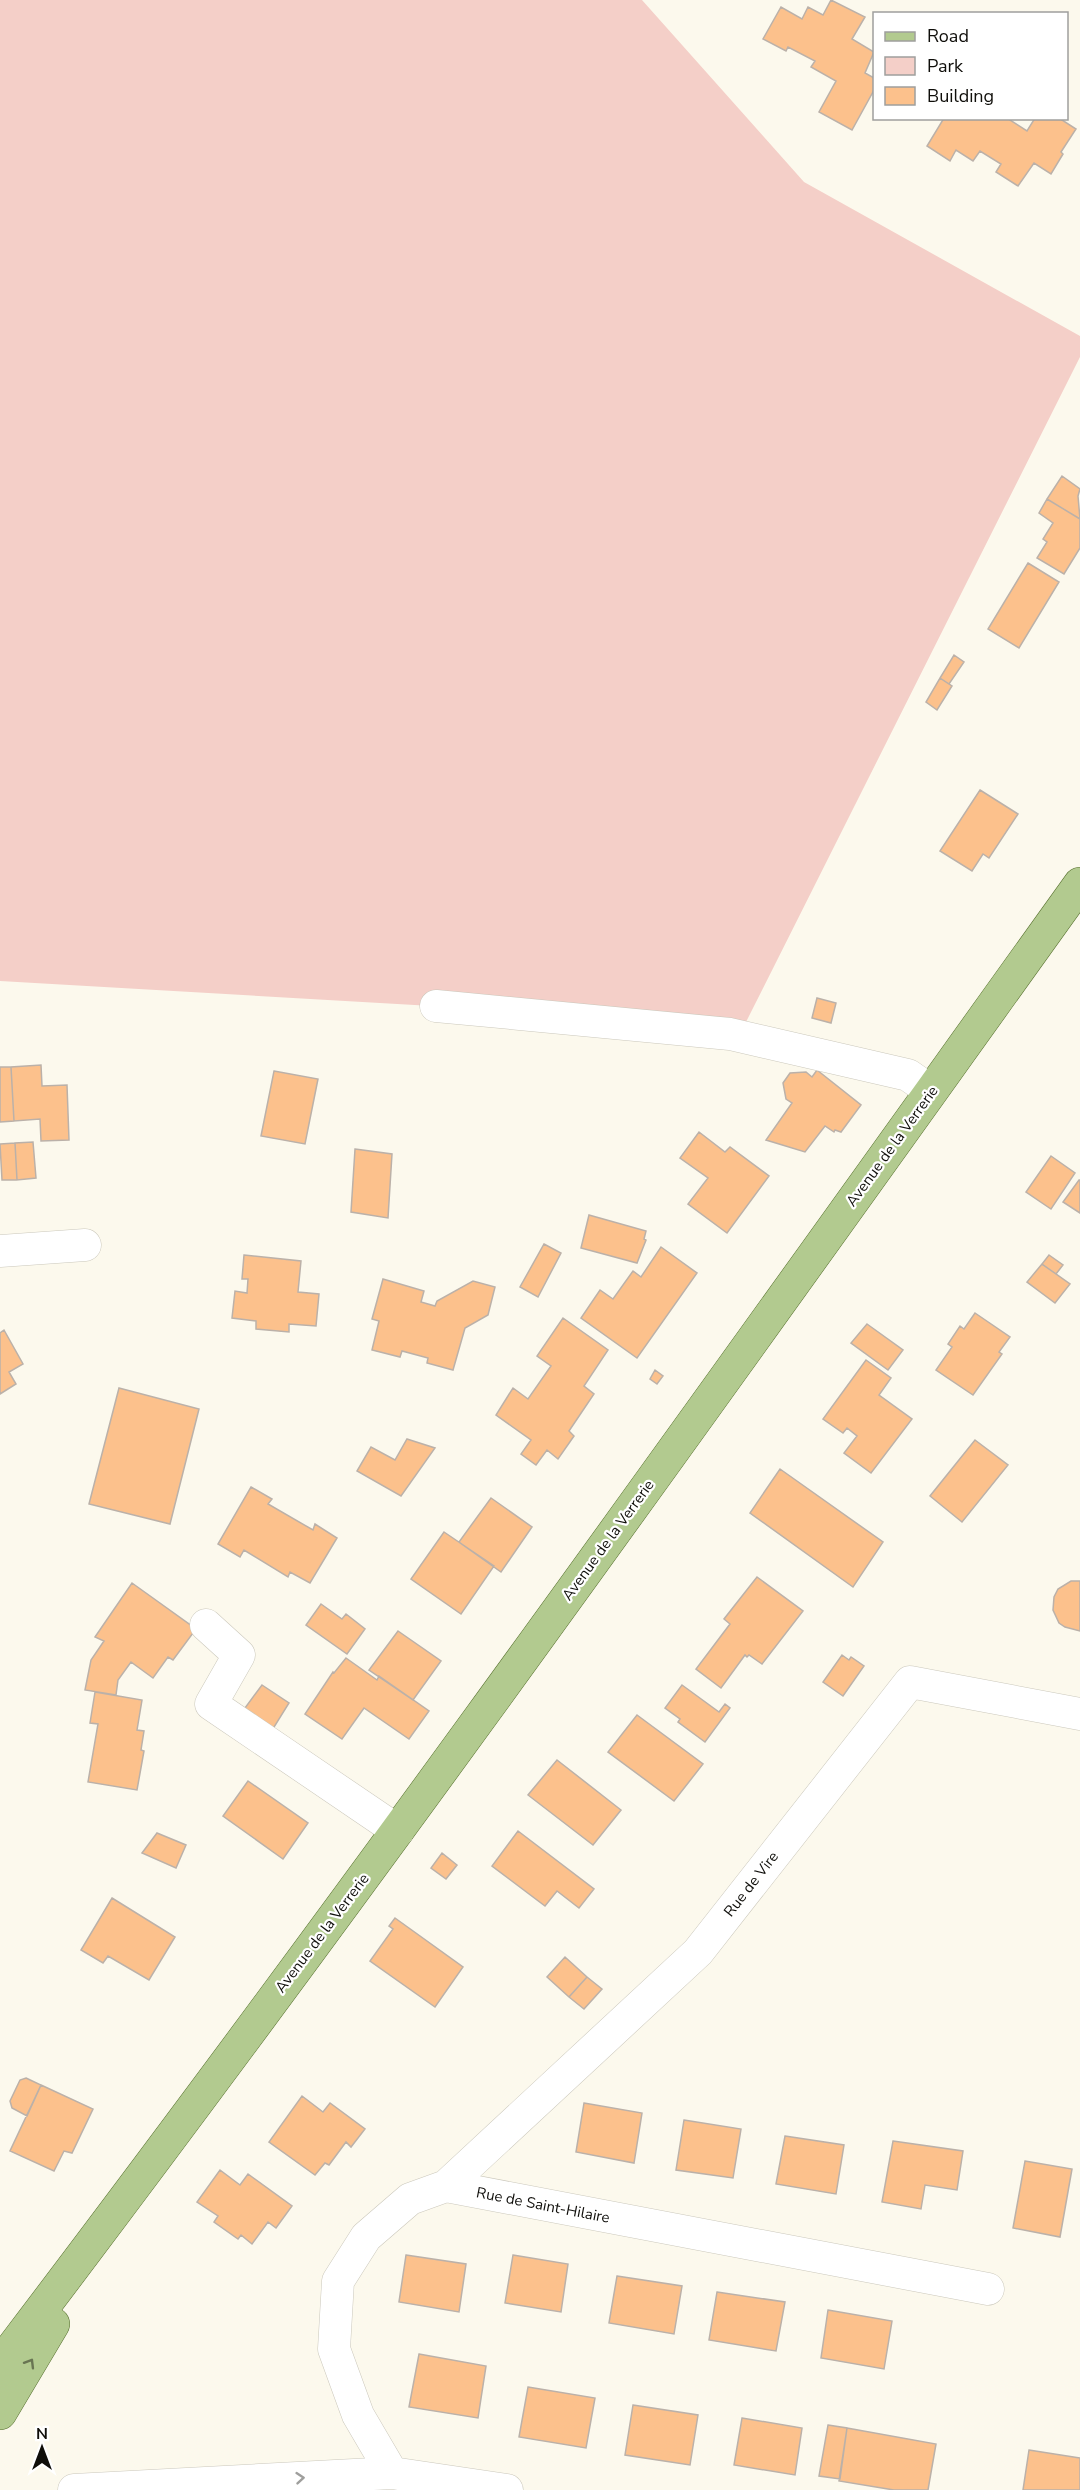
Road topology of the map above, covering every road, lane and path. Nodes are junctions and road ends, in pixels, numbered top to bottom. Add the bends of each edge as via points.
1 (1080, 884) edge
2 (436, 1006) dead end
3 (932, 1091) junction
4 (85, 1245) dead end
5 (0, 1251) edge
6 (206, 1625) dead end
7 (1080, 1714) edge
8 (398, 1832) junction
9 (446, 2186) junction
10 (130, 2193) junction
11 (988, 2289) dead end
12 (0, 2364) edge
13 (0, 2413) edge
14 (392, 2473) junction
15 (74, 2490) edge
16 (507, 2490) edge

1 - 3 main road, Avenue de la Verrerie
2 - 3 street via 729,1034 908,1075
3 - 8 main road, Avenue de la Verrerie
4 - 5 street
6 - 8 street via 239,1656 211,1704
7 - 9 street, Rue de Vire via 910,1682 698,1952
8 - 10 main road, Avenue de la Verrerie
9 - 11 street, Rue de Saint-Hilaire
9 - 14 street via 410,2199 366,2237 338,2280 334,2349 358,2415
10 - 12 main road, Avenue de la Verrerie
13 -> 10 main road, Avenue de la Verrerie
15 -> 14 street
14 - 16 street

